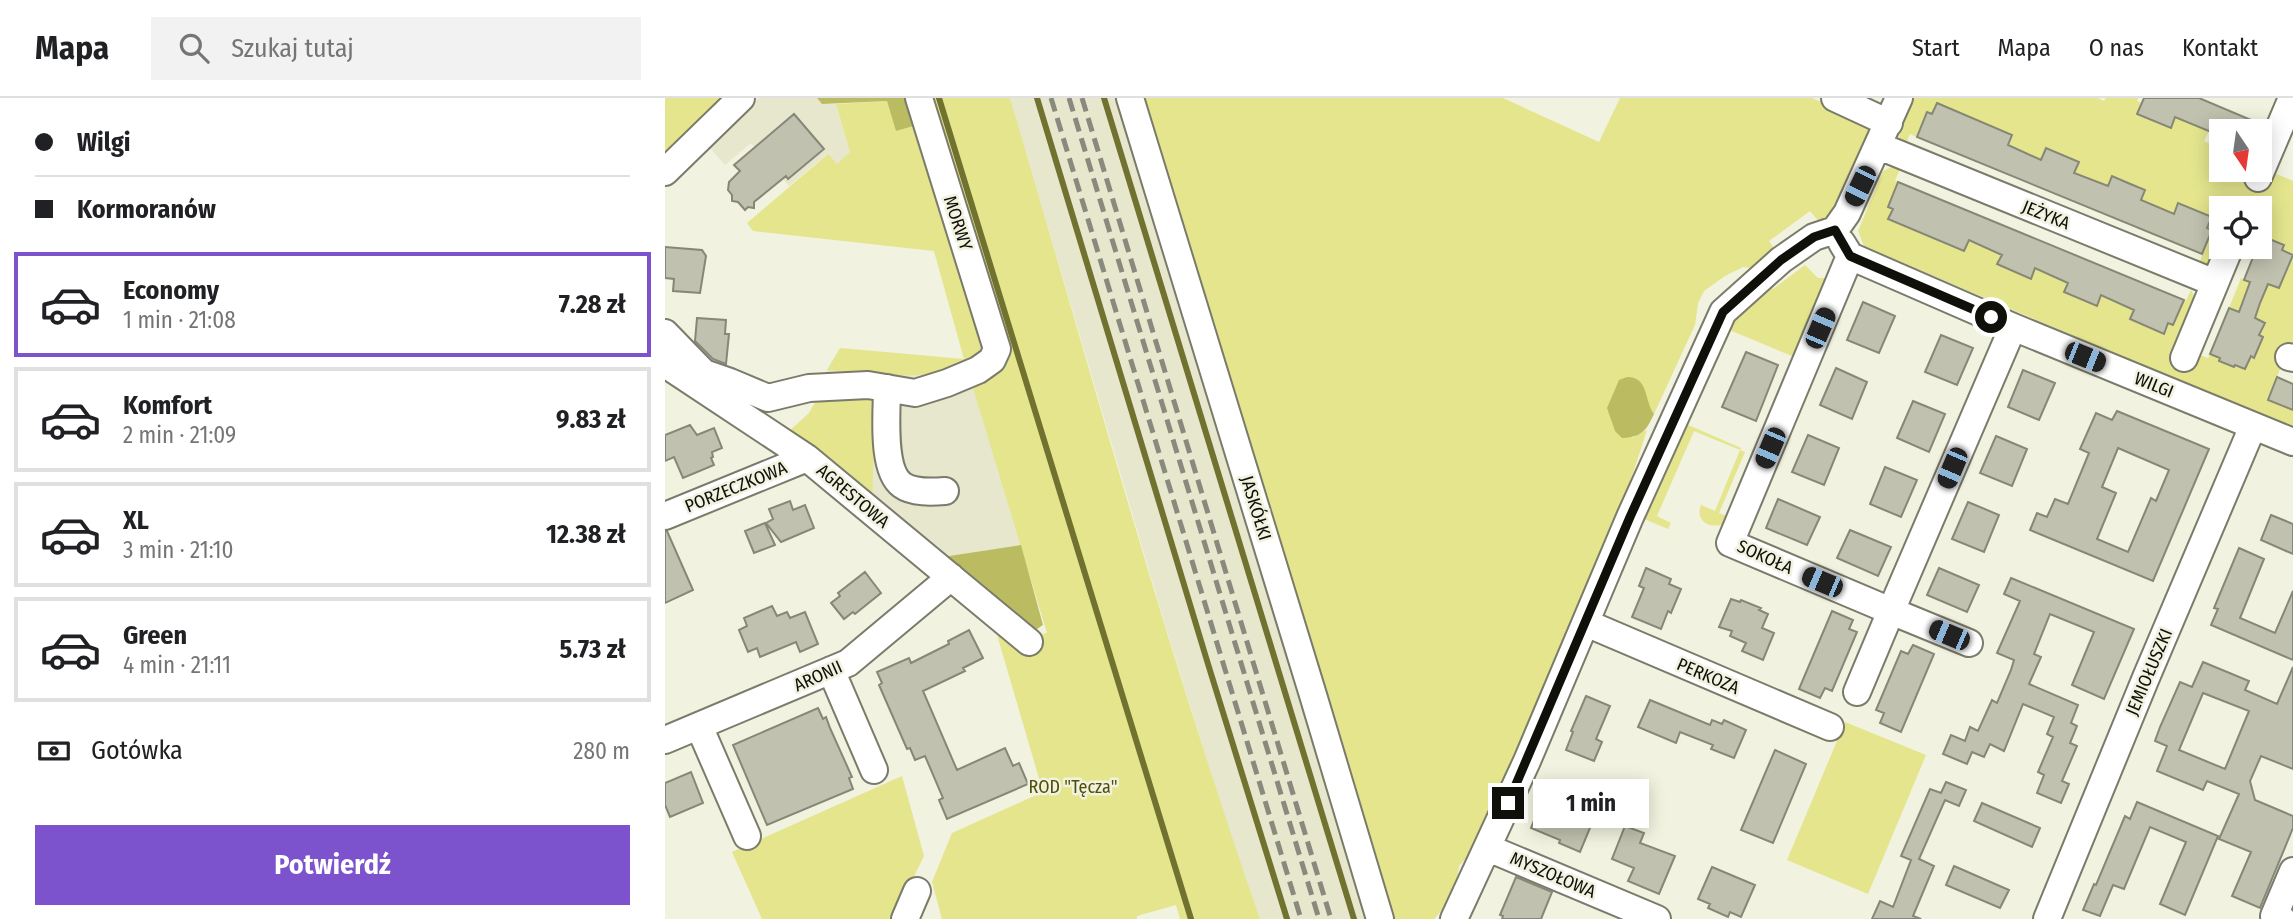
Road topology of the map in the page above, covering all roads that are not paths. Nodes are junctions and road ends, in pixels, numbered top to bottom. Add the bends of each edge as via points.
1 (741, 98) edge
2 (919, 98) edge
3 (1130, 98) edge
4 (1835, 98) edge
5 (1899, 98) edge
6 (2284, 101) edge
7 (1884, 134) junction
8 (2272, 137) edge
9 (665, 172) edge
10 (1835, 230) junction
11 (1850, 256) junction
12 (2225, 259) edge
13 (2215, 283) junction
14 (2013, 327) junction
15 (665, 333) edge
16 (2184, 358) dead end
17 (665, 365) edge
18 (887, 388) junction
19 (768, 398) junction
20 (742, 415) junction
21 (2253, 426) junction
22 (2293, 442) edge
23 (807, 458) junction
24 (945, 491) dead end
25 (665, 516) edge
26 (951, 577) junction
27 (1891, 611) junction
28 (1586, 623) junction
29 (1029, 642) dead end
30 (1969, 643) dead end
31 (831, 670) junction
32 (1857, 692) dead end
33 (699, 726) junction
34 (1830, 727) dead end
35 (665, 740) edge
36 (874, 770) dead end
37 (747, 836) dead end
38 (1488, 848) junction
39 (2293, 872) edge
40 (917, 891) dead end
41 (905, 919) edge
42 (1380, 919) edge
43 (1454, 919) edge
44 (1657, 919) edge
45 (2047, 919) edge
46 (2282, 919) edge

1 - 9 street
2 - 18 street, MORWY via 997,349 992,360 978,370 947,383 915,393
3 - 42 street, JASKÓŁKI
4 - 7 street, JEŻYKA
5 - 7 street
6 - 8 street
7 - 10 street
7 - 13 street, JEŻYKA
10 - 11 street
10 - 28 street via 1814,237 1781,260 1723,312
11 - 14 street, WILGI
11 - 27 street, SOKOŁA via 1730,543
12 - 13 street
13 - 16 street
14 - 21 street, WILGI
14 - 27 street
15 - 19 street via 704,373
17 - 20 street, AGRESTOWA
18 - 19 street via 809,388
18 - 24 street via 887,450 893,475 903,486
19 - 20 street via 748,406
20 - 23 street, AGRESTOWA
21 - 22 street, WILGI
21 - 45 street, JEMIOŁUSZKI
23 - 25 street, PORZECZKOWA
23 - 26 street, AGRESTOWA
26 - 29 street, AGRESTOWA
26 - 31 street, ARONII via 848,663
27 - 30 street, SOKOŁA
27 - 32 street
28 - 34 street, PERKOZA
28 - 38 street
31 - 33 street, ARONII
31 - 36 street
33 - 35 street, ARONII
33 - 37 street
38 - 43 street
38 - 44 street, MYSZOŁOWA
39 - 46 street via 2274,916
40 - 41 street

